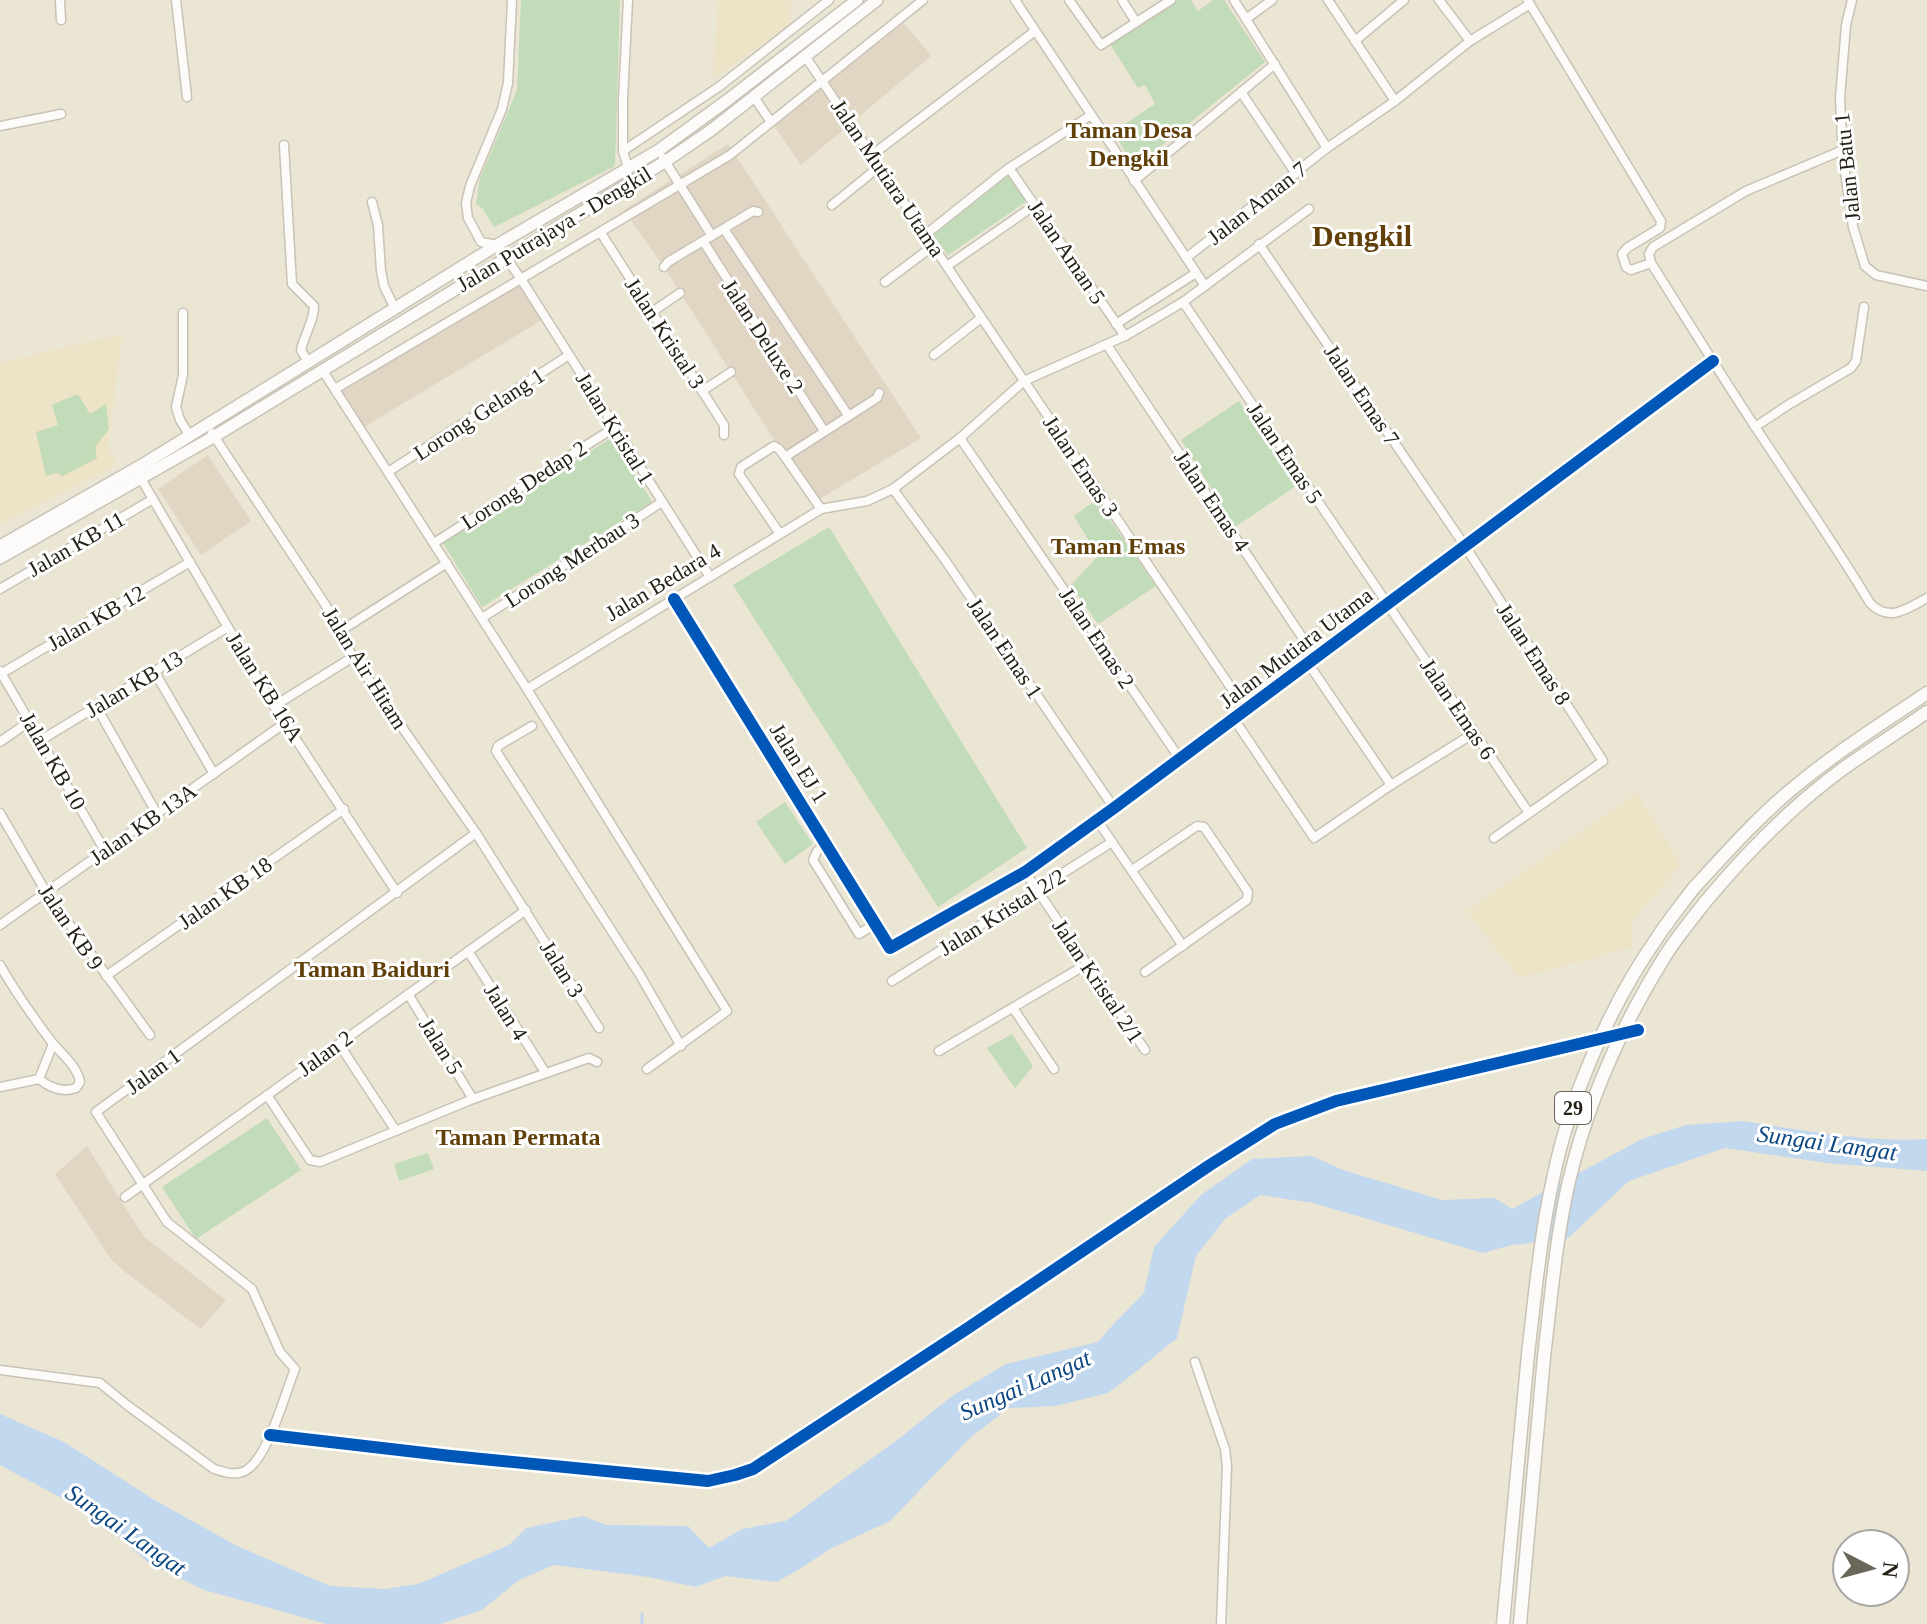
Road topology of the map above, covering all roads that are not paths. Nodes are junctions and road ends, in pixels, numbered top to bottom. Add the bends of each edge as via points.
1 (60, 0) edge
2 (176, 0) edge
3 (512, 0) edge
4 (628, 0) edge
5 (829, 0) edge
6 (857, 0) edge
7 (877, 0) edge
8 (923, 0) edge
9 (1015, 0) edge
10 (1069, 0) edge
11 (1122, 0) edge
12 (1171, 0) edge
13 (1234, 0) edge
14 (1272, 0) edge
15 (1328, 0) edge
16 (1404, 0) edge
17 (1439, 0) edge
18 (1852, 0) edge
19 (1528, 2) edge
20 (1246, 19) junction
21 (61, 20) dead end
22 (1136, 22) junction
23 (1035, 31) junction
24 (1355, 41) junction
25 (1470, 41) junction
26 (805, 56) junction
27 (1275, 64) junction
28 (822, 80) junction
29 (1241, 92) junction
30 (187, 97) dead end
31 (754, 97) junction
32 (1395, 101) junction
33 (61, 114) dead end
34 (1091, 115) junction
35 (771, 122) junction
36 (0, 126) edge
37 (284, 145) dead end
38 (1327, 148) junction
39 (659, 150) junction
40 (1843, 150) junction
41 (623, 151) junction
42 (872, 155) junction
43 (666, 161) junction
44 (880, 166) junction
45 (628, 168) junction
46 (1009, 168) junction
47 (1296, 174) junction
48 (1134, 181) junction
49 (680, 185) junction
50 (372, 202) dead end
51 (832, 205) dead end
52 (1035, 205) junction
53 (1309, 209) dead end
54 (758, 212) dead end
55 (724, 229) junction
56 (601, 233) junction
57 (925, 235) junction
58 (712, 236) junction
59 (703, 241) junction
60 (1259, 244) junction
61 (497, 245) junction
62 (933, 246) junction
63 (1186, 258) junction
64 (505, 259) junction
65 (1651, 263) junction
66 (947, 266) junction
67 (664, 267) dead end
68 (1196, 273) junction
69 (521, 279) junction
70 (885, 282) dead end
71 (1205, 286) junction
72 (1927, 286) edge
73 (680, 293) dead end
74 (1183, 302) junction
75 (1864, 307) dead end
76 (395, 309) junction
77 (652, 312) junction
78 (183, 313) dead end
79 (981, 318) junction
80 (1116, 324) junction
81 (1125, 336) junction
82 (1107, 345) junction
83 (569, 355) junction
84 (934, 355) dead end
85 (1713, 361) junction
86 (308, 362) junction
87 (323, 371) junction
88 (731, 372) dead end
89 (1024, 381) junction
90 (335, 389) junction
91 (702, 391) junction
92 (879, 393) dead end
93 (848, 415) junction
94 (615, 427) junction
95 (1755, 427) junction
96 (211, 431) junction
97 (824, 431) junction
98 (724, 435) dead end
99 (190, 436) junction
100 (960, 438) junction
101 (785, 457) junction
102 (388, 472) junction
103 (140, 477) junction
104 (893, 489) junction
105 (153, 499) junction
106 (662, 502) junction
107 (821, 509) junction
108 (780, 534) junction
109 (434, 543) junction
110 (0, 546) edge
111 (1465, 546) junction
112 (0, 558) edge
113 (190, 562) junction
114 (447, 563) junction
115 (710, 577) junction
116 (0, 589) edge
117 (1927, 598) edge
118 (674, 599) junction
119 (1387, 605) junction
120 (482, 618) junction
121 (228, 627) junction
122 (342, 630) junction
123 (353, 657) junction
124 (1312, 660) junction
125 (154, 671) junction
126 (1, 672) edge
127 (527, 689) junction
128 (1927, 693) edge
129 (96, 706) junction
130 (274, 706) junction
131 (1246, 710) junction
132 (1927, 712) edge
133 (1234, 719) junction
134 (30, 721) junction
135 (285, 723) junction
136 (532, 726) dead end
137 (1474, 733) junction
138 (41, 740) junction
139 (0, 742) edge
140 (1180, 759) junction
141 (214, 774) junction
142 (1391, 785) junction
143 (1114, 808) junction
144 (344, 809) junction
145 (0, 813) edge
146 (1529, 813) junction
147 (157, 814) junction
148 (1097, 820) junction
149 (476, 833) junction
150 (1494, 838) dead end
151 (1112, 842) junction
152 (826, 845) junction
153 (105, 851) junction
154 (1132, 870) junction
155 (1025, 872) junction
156 (1037, 891) junction
157 (46, 892) junction
158 (397, 893) junction
159 (526, 910) junction
160 (875, 924) junction
161 (0, 925) edge
162 (1183, 946) junction
163 (890, 948) joint
164 (468, 951) junction
165 (1087, 964) junction
166 (0, 965) edge
167 (1145, 972) dead end
168 (106, 976) junction
169 (892, 981) dead end
170 (408, 994) junction
171 (1013, 1008) junction
172 (599, 1028) dead end
173 (1638, 1030) dead end
174 (150, 1035) dead end
175 (53, 1044) junction
176 (339, 1044) junction
177 (681, 1046) junction
178 (1145, 1050) dead end
179 (939, 1051) dead end
180 (597, 1062) dead end
181 (647, 1069) dead end
182 (1054, 1069) dead end
183 (545, 1072) junction
184 (39, 1079) junction
185 (0, 1087) edge
186 (267, 1095) junction
187 (473, 1099) junction
188 (396, 1131) junction
189 (144, 1183) junction
190 (125, 1197) dead end
191 (1195, 1362) dead end
192 (0, 1370) edge
193 (270, 1435) junction
194 (1221, 1624) edge
195 (1503, 1624) edge
196 (1520, 1624) edge

1 - 21 street
2 - 30 street
3 - 61 street, Jalan Kristal 1 via 508,83 466,203 481,242
4 - 41 street
5 - 41 street via 720,86
6 - 39 main road, Jalan Putrajaya - Dengkil
7 - 26 main road, Jalan Putrajaya - Dengkil
8 - 28 street
9 - 23 street
10 - 22 street via 1099,44
11 - 22 street
12 - 22 street
13 - 20 street
14 - 20 street
15 - 24 street
16 - 24 street
17 - 25 street
18 - 40 street, Jalan Batu 1 via 1840,98
19 - 25 street, Jalan Aman 7
19 - 65 street via 1661,221 1660,228 1622,254 1631,270
20 - 27 street
23 - 34 street
23 - 42 street
24 - 32 street
25 - 32 street, Jalan Aman 7
26 - 28 street, Jalan Mutiara Utama
26 - 31 main road, Jalan Putrajaya - Dengkil
27 - 29 street
27 - 38 street
28 - 35 street
28 - 42 street, Jalan Mutiara Utama
29 - 47 street
29 - 48 street
31 - 35 street
31 - 43 main road, Jalan Putrajaya - Dengkil
32 - 38 street, Jalan Aman 7
33 - 36 street
34 - 46 street
34 - 48 street
35 - 49 street
37 - 86 street via 292,284 314,306 301,350
38 - 47 street, Jalan Aman 7
39 - 43 street
39 - 45 main road, Jalan Putrajaya - Dengkil
40 - 65 street via 1746,191 1653,247
40 - 72 street, Jalan Batu 1 via 1853,227 1865,266 1876,275
41 - 45 street
42 - 44 street, Jalan Mutiara Utama
43 - 49 street
43 - 64 main road, Jalan Putrajaya - Dengkil
44 - 51 street
44 - 57 street, Jalan Mutiara Utama
45 - 61 main road, Jalan Putrajaya - Dengkil
46 - 52 street, Jalan Aman 5
46 - 57 street
47 - 63 street, Jalan Aman 7
48 - 63 street
49 - 56 street
49 - 58 street
50 - 76 street via 384,286
52 - 66 street
52 - 80 street, Jalan Aman 5
53 - 60 street
54 - 55 street
55 - 58 street
55 - 93 street
56 - 69 street
56 - 77 street, Jalan Kristal 3
57 - 62 street, Jalan Mutiara Utama
58 - 59 street
59 - 67 street
59 - 97 street, Jalan Deluxe 2
60 - 71 street
60 - 111 street, Jalan Emas 7
61 - 64 street, Jalan Kristal 1
61 - 76 main road, Jalan Putrajaya - Dengkil
62 - 66 street, Jalan Mutiara Utama
62 - 70 street
63 - 68 street
64 - 69 street, Jalan Kristal 1
64 - 87 main road, Jalan Putrajaya - Dengkil
65 - 85 street
66 - 79 street, Jalan Mutiara Utama
68 - 71 street
68 - 80 street
69 - 83 street, Jalan Kristal 1
69 - 90 street
71 - 74 street
73 - 77 street
74 - 81 street
74 - 119 street, Jalan Emas 5
75 - 95 street via 1851,368
76 - 86 main road, Jalan Putrajaya - Dengkil
77 - 91 street, Jalan Kristal 3
78 - 99 street via 183,375 176,407
79 - 84 street
79 - 89 street, Jalan Mutiara Utama
80 - 81 street, Jalan Aman 5
81 - 82 street
82 - 89 street
82 - 124 street, Jalan Emas 4
83 - 94 street, Jalan Kristal 1
83 - 102 street, Lorong Gelang 1
85 - 95 street
85 - 111 street, Jalan Mutiara Utama
86 - 96 main road, Jalan Putrajaya - Dengkil
87 - 90 street
87 - 96 main road, Jalan Putrajaya - Dengkil
88 - 91 street
89 - 100 street
89 - 131 street, Jalan Emas 3
90 - 102 street
91 - 98 street, Jalan Kristal 3 via 724,425
92 - 93 street
93 - 97 street
94 - 106 street, Jalan Kristal 1
94 - 109 street, Lorong Dedap 2
95 - 117 street via 1877,610 1899,612
96 - 99 main road
96 - 103 main road
96 - 122 street, Jalan Air Hitam
97 - 101 street
99 - 110 main road
100 - 104 street
100 - 140 street, Jalan Emas 2
101 - 107 street
101 - 108 street via 774,446 741,467 739,474
102 - 109 street
103 - 105 street, Jalan KB 16A
103 - 112 main road
104 - 107 street via 867,501
104 - 143 street, Jalan Emas 1
105 - 113 street, Jalan KB 16A
105 - 116 street, Jalan KB 11
106 - 115 street, Jalan Kristal 1
106 - 120 street, Lorong Merbau 3
107 - 108 street, Jalan Bedara 4
108 - 115 street, Jalan Bedara 4
109 - 114 street
111 - 119 street, Jalan Mutiara Utama
111 - 146 street, Jalan Emas 8 via 1603,761
113 - 121 street, Jalan KB 16A
113 - 126 street, Jalan KB 12
114 - 120 street
114 - 122 street
115 - 118 street, Jalan Bedara 4
118 - 127 street, Jalan Bedara 4
118 - 152 street, Jalan EJ 1
119 - 124 street, Jalan Mutiara Utama
119 - 137 street, Jalan Emas 6
120 - 127 street
121 - 125 street, Jalan KB 13
121 - 130 street, Jalan KB 16A
122 - 123 street, Jalan Air Hitam
123 - 130 street
123 - 149 street, Jalan Air Hitam
124 - 131 street, Jalan Mutiara Utama
124 - 142 street, Jalan Emas 4
125 - 129 street, Jalan KB 13
125 - 141 street
126 - 134 street, Jalan KB 10
127 - 177 street via 727,1011
128 - 195 highway, 29, bridge via 1791,790 1693,889 1655,940 1590,1064 1553,1176 1543,1232
129 - 138 street, Jalan KB 13
129 - 147 street
130 - 135 street, Jalan KB 16A
131 - 133 street, Jalan Mutiara Utama
132 - 196 highway, 29, bridge via 1843,769 1750,850 1667,953 1600,1082 1567,1193 1557,1248
133 - 140 street, Jalan Mutiara Utama
133 - 142 street via 1314,838
134 - 138 street, Jalan KB 10
134 - 139 street
135 - 141 street, Jalan KB 13A
135 - 144 street, Jalan KB 16A
136 - 177 street via 496,751
137 - 142 street
137 - 146 street, Jalan Emas 6
138 - 153 street, Jalan KB 10
140 - 143 street, Jalan Mutiara Utama
141 - 147 street, Jalan KB 13A
143 - 148 street, Jalan Mutiara Utama
144 - 158 street, Jalan KB 16A
144 - 168 street, Jalan KB 18
145 - 157 street, Jalan KB 9
146 - 150 street
147 - 153 street, Jalan KB 13A
148 - 151 street
148 - 155 street, Jalan Mutiara Utama
149 - 158 street, Jalan 1
149 - 159 street, Jalan Air Hitam
151 - 154 street
151 - 156 street, Jalan Kristal 2/2
152 - 160 street, Jalan EJ 1
152 - 160 street via 813,860 859,934
153 - 157 street, Jalan KB 13A
154 - 162 street
154 - 162 street via 1197,826 1204,827 1248,892 1247,900
155 - 156 street, Jalan Kristal 2/1
155 - 163 street, Jalan Mutiara Utama
156 - 165 street, Jalan Kristal 2/1
156 - 169 street, Jalan Kristal 2/2
157 - 161 street, Jalan KB 13A
157 - 168 street, Jalan KB 9
158 - 189 street, Jalan 1 via 96,1112
159 - 164 street, Jalan 2
159 - 172 street, Jalan 3
160 - 163 street, Jalan EJ 1
162 - 167 street
164 - 170 street, Jalan 2
164 - 183 street, Jalan 4
165 - 171 street
165 - 178 street, Jalan Kristal 2/1
166 - 175 street
168 - 174 street, Jalan KB 9
170 - 176 street, Jalan 2
170 - 187 street, Jalan 5
171 - 179 street
171 - 182 street
173 - 193 street via 1336,1101 1275,1124 753,1469 735,1475 708,1481
175 - 184 street
175 - 184 street via 80,1082 69,1090
176 - 186 street, Jalan 2
176 - 188 street
177 - 181 street
180 - 183 street via 589,1058
183 - 187 street
184 - 185 street
186 - 188 street via 310,1160 320,1162
186 - 189 street, Jalan 2
187 - 188 street
189 - 190 street, Jalan 2
189 - 193 street, Jalan 1 via 167,1222 252,1289 280,1352 295,1369
191 - 194 street via 1227,1466
192 - 193 street via 100,1383 214,1469 228,1474 244,1471 259,1458

